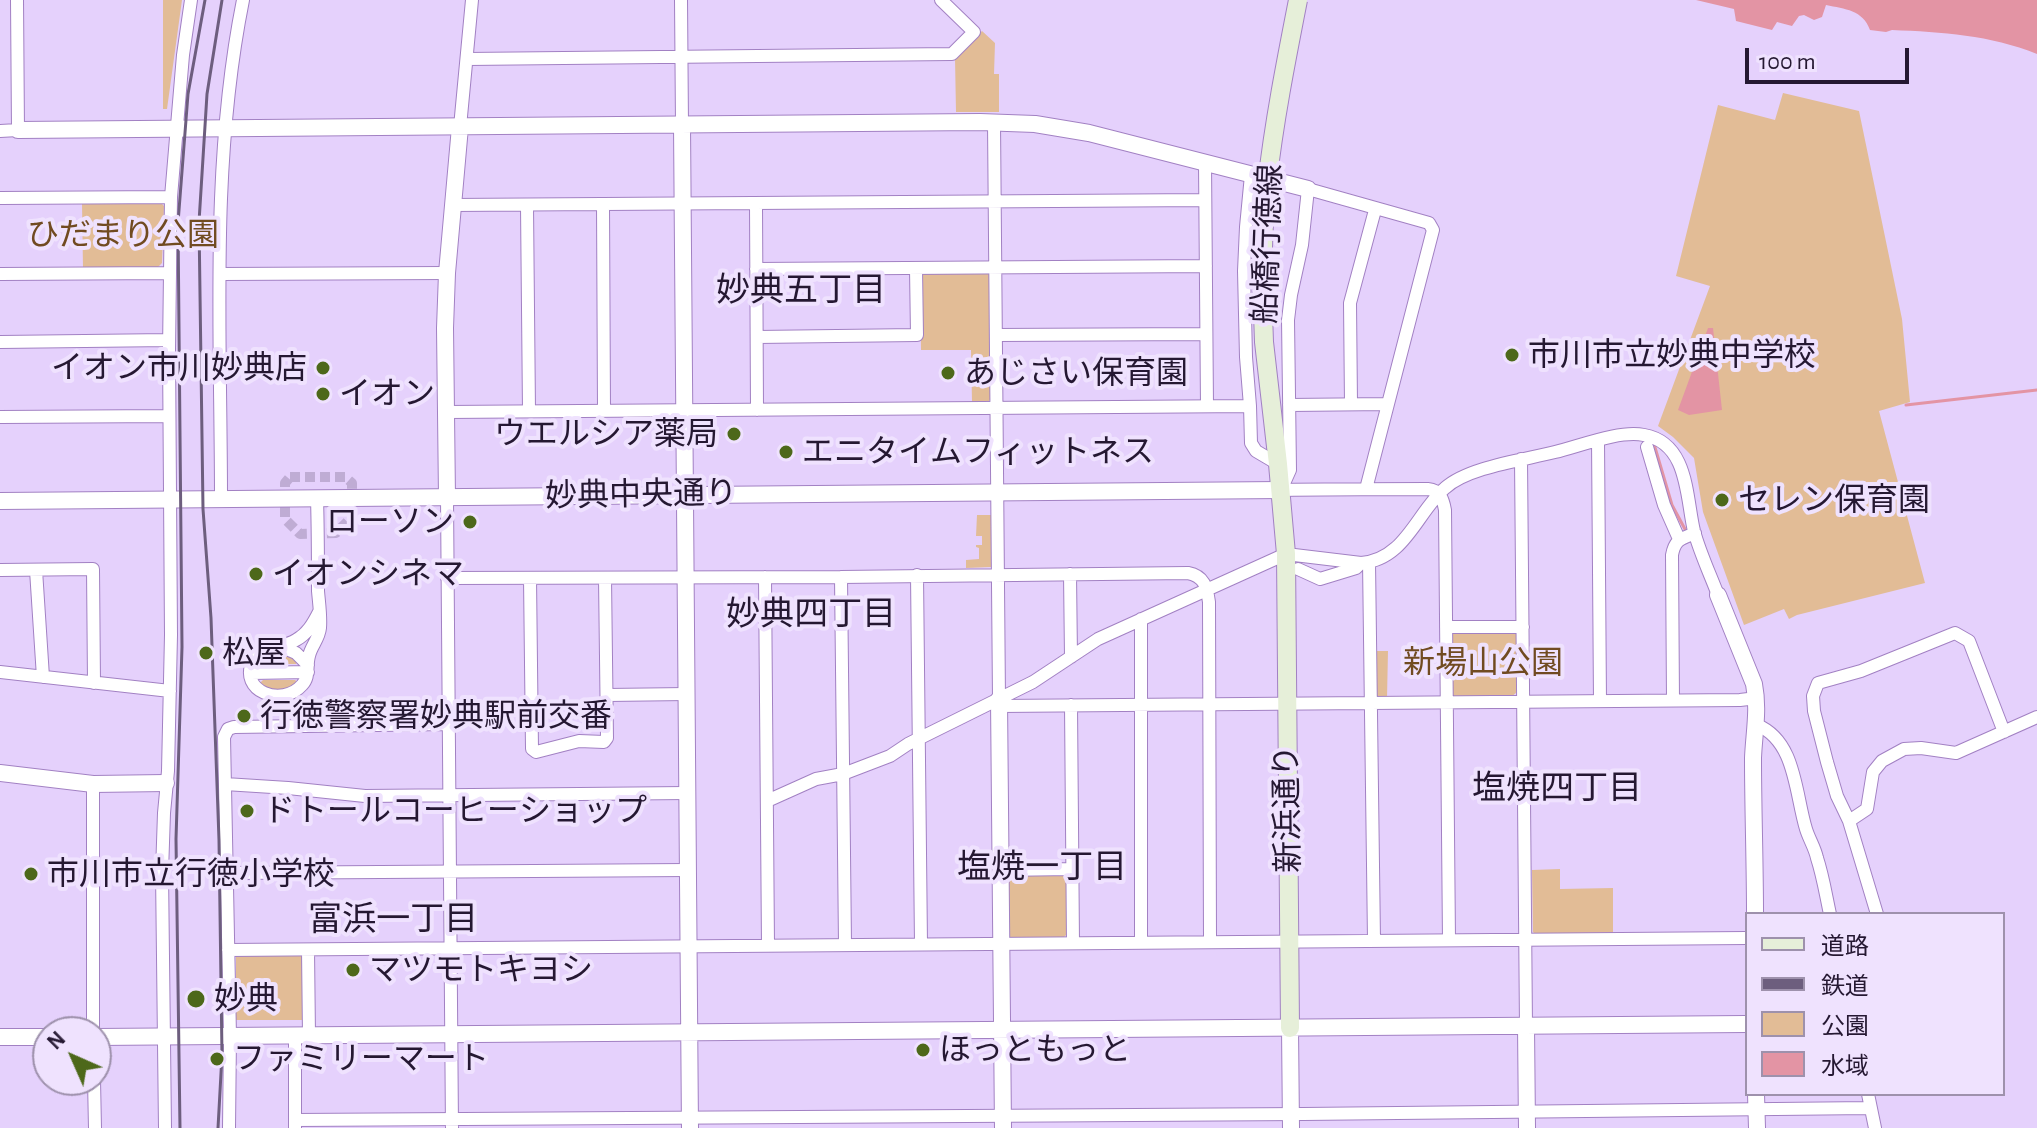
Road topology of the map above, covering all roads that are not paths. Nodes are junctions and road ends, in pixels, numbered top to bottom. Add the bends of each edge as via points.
1 (17, 0) edge
2 (191, 0) edge
3 (243, 0) edge
4 (472, 0) edge
5 (681, 0) edge
6 (941, 0) edge
7 (1298, 0) edge
8 (682, 56) junction
9 (467, 59) junction
10 (994, 123) junction
11 (682, 125) junction
12 (460, 127) junction
13 (226, 129) junction
14 (18, 130) junction
15 (176, 130) junction
16 (0, 131) edge
17 (1205, 163) junction
18 (1251, 175) junction
19 (1308, 189) junction
20 (171, 197) junction
21 (0, 198) edge
22 (1205, 200) junction
23 (995, 201) junction
24 (603, 204) junction
25 (683, 204) junction
26 (756, 204) junction
27 (452, 205) junction
28 (527, 206) junction
29 (1375, 210) junction
30 (1206, 266) junction
31 (995, 268) junction
32 (756, 269) junction
33 (916, 269) junction
34 (169, 273) junction
35 (447, 273) junction
36 (0, 274) edge
37 (220, 274) junction
38 (1206, 334) junction
39 (996, 335) junction
40 (757, 337) junction
41 (169, 340) junction
42 (0, 342) edge
43 (1351, 404) junction
44 (1388, 404) junction
45 (1289, 405) junction
46 (1207, 406) junction
47 (1250, 406) junction
48 (997, 408) junction
49 (685, 410) junction
50 (757, 410) junction
51 (529, 411) junction
52 (604, 411) junction
53 (447, 412) junction
54 (169, 416) junction
55 (0, 417) edge
56 (1598, 440) junction
57 (1647, 447) dead end
58 (1521, 459) junction
59 (1278, 464) junction
60 (1366, 489) junction
61 (1281, 490) junction
62 (997, 492) junction
63 (1439, 493) junction
64 (685, 494) junction
65 (447, 498) junction
66 (171, 499) junction
67 (221, 499) junction
68 (317, 499) junction
69 (0, 501) edge
70 (1695, 533) junction
71 (1679, 539) junction
72 (1292, 562) junction
73 (1365, 562) junction
74 (0, 570) edge
75 (36, 570) junction
76 (999, 574) junction
77 (1070, 574) junction
78 (917, 575) junction
79 (686, 577) junction
80 (765, 577) junction
81 (841, 577) junction
82 (447, 578) junction
83 (530, 578) junction
84 (605, 578) junction
85 (1207, 588) junction
86 (1718, 595) joint
87 (319, 612) junction
88 (1141, 619) junction
89 (1446, 627) junction
90 (1523, 627) junction
91 (282, 647) junction
92 (1071, 657) junction
93 (308, 669) junction
94 (0, 672) edge
95 (251, 673) junction
96 (43, 677) junction
97 (94, 683) junction
98 (170, 691) junction
99 (687, 694) junction
100 (607, 695) junction
101 (1757, 698) junction
102 (1673, 700) junction
103 (1447, 701) junction
104 (1524, 701) junction
105 (1600, 701) junction
106 (1287, 702) junction
107 (1371, 702) junction
108 (999, 703) junction
109 (1209, 703) junction
110 (1140, 704) junction
111 (1071, 705) junction
112 (2037, 717) edge
113 (448, 724) junction
114 (1757, 725) junction
115 (2004, 732) junction
116 (919, 739) junction
117 (0, 773) edge
118 (843, 774) junction
119 (166, 783) junction
120 (93, 784) junction
121 (225, 784) junction
122 (687, 793) junction
123 (449, 795) junction
124 (767, 801) junction
125 (1849, 821) junction
126 (1071, 869) junction
127 (688, 870) junction
128 (1000, 870) junction
129 (450, 871) junction
130 (227, 873) junction
131 (1755, 912) edge
132 (1830, 912) edge
133 (1876, 912) edge
134 (1745, 938) edge
135 (1526, 939) junction
136 (1374, 940) junction
137 (1449, 940) junction
138 (1290, 941) junction
139 (1210, 942) junction
140 (1073, 943) junction
141 (1141, 943) junction
142 (845, 944) junction
143 (921, 944) junction
144 (1001, 944) junction
145 (768, 945) junction
146 (689, 946) junction
147 (451, 948) junction
148 (228, 950) junction
149 (308, 950) junction
150 (93, 1016) edge
151 (1745, 1024) edge
152 (1526, 1026) junction
153 (1290, 1028) junction
154 (1002, 1029) junction
155 (690, 1033) junction
156 (451, 1035) junction
157 (163, 1036) junction
158 (230, 1036) junction
159 (302, 1036) junction
160 (0, 1037) edge
161 (32, 1037) edge
162 (112, 1037) edge
163 (94, 1096) edge
164 (1868, 1096) edge
165 (1756, 1101) edge
166 (1870, 1108) junction
167 (1527, 1120) edge
168 (1144, 1121) edge
169 (1213, 1121) edge
170 (1290, 1121) edge
171 (1003, 1122) edge
172 (1075, 1122) edge
173 (690, 1123) edge
174 (295, 1124) edge
175 (452, 1124) edge
176 (95, 1128) edge
177 (165, 1128) edge
178 (229, 1128) edge
179 (1757, 1128) edge
180 (1875, 1128) edge

1 - 14 street
2 - 15 street
3 - 13 street
4 - 9 street
5 - 8 street
6 - 8 street via 974,32 952,54
7 - 59 main road, 船橋行徳線, bridge via 1271,149 1263,233 1264,342
8 - 9 street
8 - 11 street
9 - 12 street
10 - 11 street
10 - 17 street via 1068,129
10 - 23 street
11 - 12 street
11 - 25 street
12 - 13 street
12 - 27 street
13 - 15 street
13 - 37 street
14 - 15 street
14 - 16 street
15 - 20 street
17 - 18 street
17 - 22 street
18 - 19 street
18 - 47 street via 1244,271
19 - 29 street
19 - 45 street via 1288,320
20 - 21 street
20 - 34 street
22 - 23 street
22 - 30 street
23 - 26 street
23 - 31 street
24 - 25 street
24 - 28 street
24 - 52 street
25 - 26 street
25 - 49 street
26 - 32 street
27 - 28 street
27 - 35 street
28 - 51 street
29 - 43 street via 1350,303
29 - 44 street via 1429,223 1433,230
30 - 31 street
30 - 38 street
31 - 33 street
31 - 39 street
32 - 33 street
32 - 40 street
33 - 40 street via 917,335
34 - 36 street
34 - 41 street
35 - 37 street
35 - 53 street
37 - 67 street
38 - 39 street
38 - 46 street
39 - 48 street
40 - 50 street
41 - 42 street
41 - 54 street
43 - 44 street
43 - 45 street
44 - 60 street
45 - 61 street via 1290,470
46 - 47 street
46 - 48 street
47 - 59 street via 1253,448
48 - 50 street
48 - 62 street
49 - 50 street
49 - 52 street
49 - 64 street
51 - 52 street
51 - 53 street
53 - 65 street
54 - 55 street
54 - 66 street
56 - 58 street
56 - 70 street via 1643,435 1672,452 1686,483
56 - 105 street
57 - 71 street
58 - 63 street via 1481,469
58 - 90 street
59 - 61 main road, 船橋行徳線
60 - 61 street
60 - 63 street
61 - 62 street, 妙典中央通り
61 - 72 main road, 新浜通り
62 - 64 street, 妙典中央通り
62 - 76 street
63 - 73 street via 1408,536
63 - 89 street via 1445,510
64 - 65 street, 妙典中央通り
64 - 79 street
65 - 68 street, 妙典中央通り
65 - 82 street
66 - 67 street, 妙典中央通り
66 - 69 street, 妙典中央通り
66 - 98 street
67 - 68 street, 妙典中央通り
68 - 87 street
70 - 71 street
70 - 86 street
71 - 102 street via 1672,555
72 - 73 street
72 - 73 street via 1320,579
72 - 85 street
72 - 106 main road, 新浜通り
73 - 107 street
74 - 75 street
75 - 96 street
75 - 97 street via 93,569
76 - 77 street
76 - 78 street
76 - 108 street
77 - 85 street via 1188,573 1201,578
77 - 92 street
78 - 81 street
78 - 116 street
79 - 80 street
79 - 84 street
79 - 99 street
80 - 81 street
80 - 124 street
81 - 118 street
82 - 83 street
82 - 113 street
83 - 84 street
83 - 100 street via 532,749 604,742
84 - 100 street
85 - 88 street
85 - 109 street
86 - 101 street
87 - 91 street via 304,635
87 - 93 street via 320,629
88 - 92 street
88 - 110 street
89 - 90 street
89 - 103 street
90 - 104 street
91 - 93 street via 296,653
91 - 95 street via 257,656
92 - 108 street
93 - 95 street
93 - 95 street via 294,693 277,697 259,690
94 - 96 street
96 - 97 street
97 - 98 street
98 - 119 street
99 - 100 street
99 - 122 street
101 - 102 street
101 - 114 street
102 - 105 street
103 - 104 street
103 - 107 street
103 - 137 street
104 - 105 street
104 - 135 street
106 - 107 street
106 - 109 street
106 - 138 main road, 新浜通り
107 - 136 street
108 - 111 street
108 - 116 street
108 - 128 street
109 - 110 street
109 - 139 street
110 - 111 street
110 - 141 street
111 - 126 street
112 - 115 street
113 - 121 street via 234,727 224,737
113 - 123 street
114 - 131 street
114 - 132 street via 1775,736 1793,772
115 - 125 street via 1956,753 1904,749 1882,761 1873,772 1867,809
115 - 125 street via 1969,641 1955,633 1818,683 1814,711
116 - 118 street
116 - 143 street
117 - 120 street
118 - 124 street via 816,779
118 - 142 street
119 - 120 street
119 - 157 street
120 - 150 street
121 - 123 street via 365,796
121 - 130 street
122 - 123 street
122 - 127 street
123 - 129 street
124 - 145 street
125 - 133 street
126 - 128 street
126 - 140 street
127 - 129 street
127 - 146 street
128 - 144 street
129 - 130 street
129 - 147 street
130 - 148 street
134 - 135 street
135 - 137 street
135 - 152 street
136 - 137 street
136 - 138 street
138 - 139 street
138 - 153 main road, 新浜通り
139 - 141 street
140 - 141 street
140 - 144 street
142 - 143 street
142 - 145 street
143 - 144 street
144 - 154 street
145 - 146 street
146 - 147 street
146 - 155 street
147 - 149 street
147 - 156 street
148 - 149 street
148 - 158 street
149 - 159 street
151 - 152 street
152 - 153 street
152 - 167 street
153 - 154 street
153 - 170 street, 新浜通り
154 - 155 street
154 - 171 street
155 - 156 street
155 - 173 street
156 - 159 street
156 - 175 street
157 - 158 street
157 - 162 street
157 - 177 street
158 - 159 street
158 - 178 street
159 - 174 street
160 - 161 street
163 - 176 street
164 - 166 street
165 - 166 street
165 - 167 street
165 - 179 street
166 - 180 street
167 - 170 street
168 - 169 street
168 - 172 street
169 - 170 street
171 - 172 street
171 - 173 street
173 - 175 street
174 - 175 street

